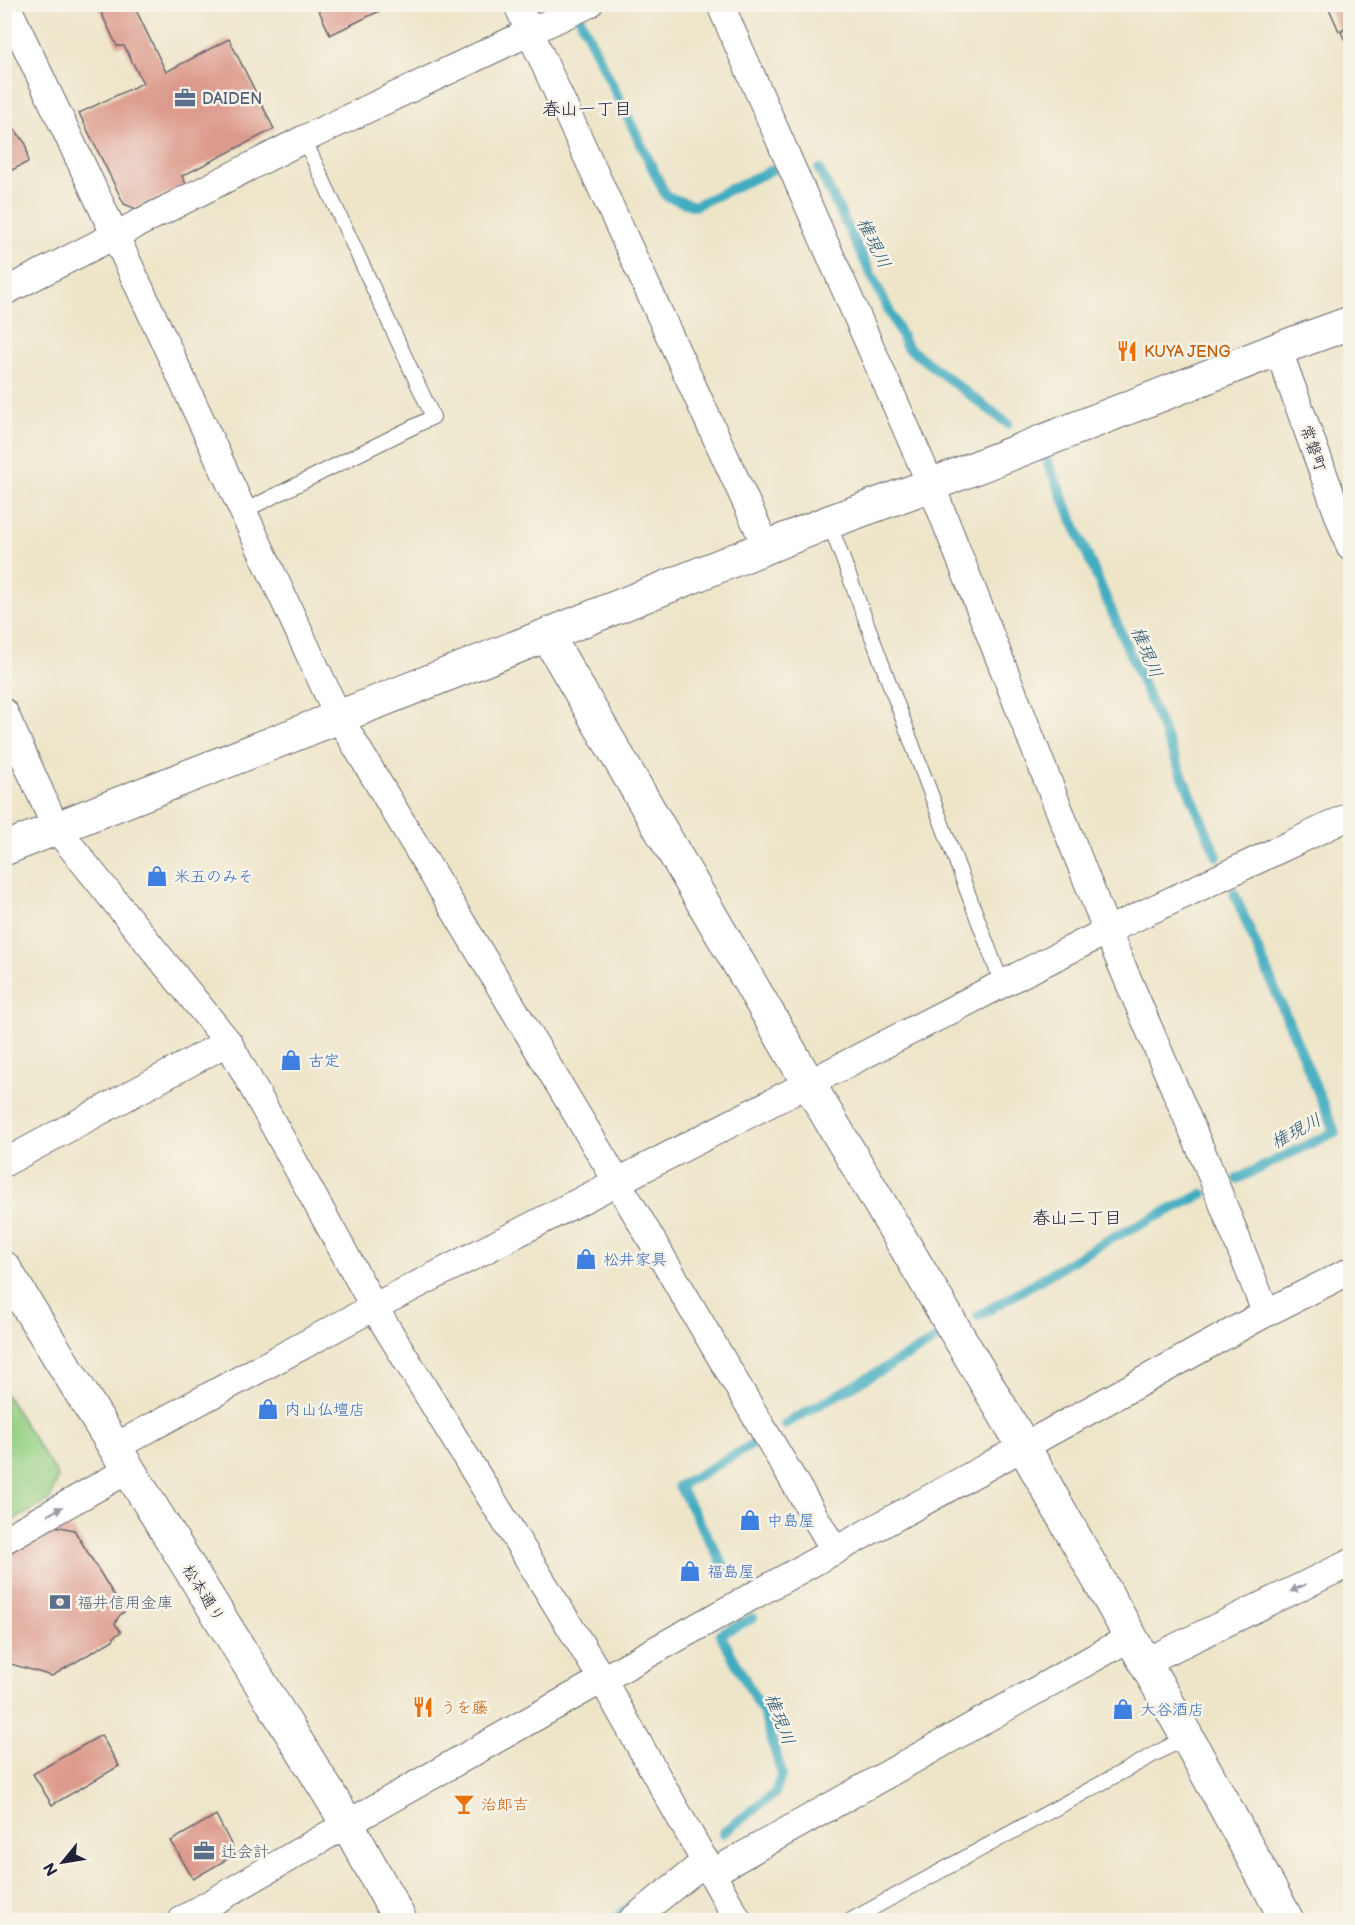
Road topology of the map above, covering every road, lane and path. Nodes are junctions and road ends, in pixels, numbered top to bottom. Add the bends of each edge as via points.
1 (6, 4) edge
2 (517, 4) edge
3 (589, 4) edge
4 (720, 4) edge
5 (530, 31) junction
6 (304, 139) junction
7 (115, 235) junction
8 (4, 292) edge
9 (1350, 323) edge
10 (1278, 349) junction
11 (931, 485) junction
12 (242, 512) junction
13 (829, 522) junction
14 (1350, 547) edge
15 (767, 548) junction
16 (547, 635) junction
17 (4, 712) edge
18 (338, 716) junction
19 (1350, 816) edge
20 (56, 828) junction
21 (4, 849) edge
22 (1107, 931) junction
23 (1002, 984) junction
24 (228, 1042) junction
25 (809, 1084) junction
26 (4, 1163) edge
27 (618, 1183) junction
28 (4, 1268) edge
29 (1350, 1271) edge
30 (374, 1307) junction
31 (1266, 1313) junction
32 (1024, 1447) junction
33 (121, 1458) junction
34 (4, 1540) edge
35 (835, 1551) junction
36 (1350, 1563) edge
37 (1138, 1650) junction
38 (602, 1679) junction
39 (1187, 1737) junction
40 (347, 1823) junction
41 (709, 1867) junction
42 (182, 1920) edge
43 (400, 1920) edge
44 (632, 1920) edge
45 (738, 1920) edge
46 (851, 1920) edge
47 (1287, 1920) edge

1 - 7 street
2 - 5 street
3 - 5 street
4 - 11 street
5 - 6 street
5 - 15 street
6 - 7 street
6 - 12 lane via 433,417
7 - 8 street
7 - 12 street
9 - 10 street
10 - 11 street
10 - 14 street, 常磐町
11 - 13 street
11 - 22 street
12 - 18 street
13 - 15 street
13 - 23 lane
15 - 16 street
16 - 18 street
16 - 25 street
17 - 20 street
18 - 20 street
18 - 27 street
19 - 22 street
20 - 21 street
20 - 24 street
22 - 23 street
22 - 31 street
23 - 25 street
24 - 26 street
24 - 30 street
25 - 27 street
25 - 32 street
27 - 30 street
27 - 35 street
28 - 33 street, 松本通り
29 - 31 street
30 - 33 street
30 - 38 street
31 - 32 street
32 - 35 street
32 - 37 street
34 -> 33 street
33 - 40 street, 松本通り
35 - 38 street
36 -> 37 street
37 - 39 street
37 - 41 street
38 - 40 street
38 - 41 street
39 - 46 lane
39 - 47 street
40 - 42 street
40 - 43 street, 松本通り
41 - 44 street
41 - 45 street

